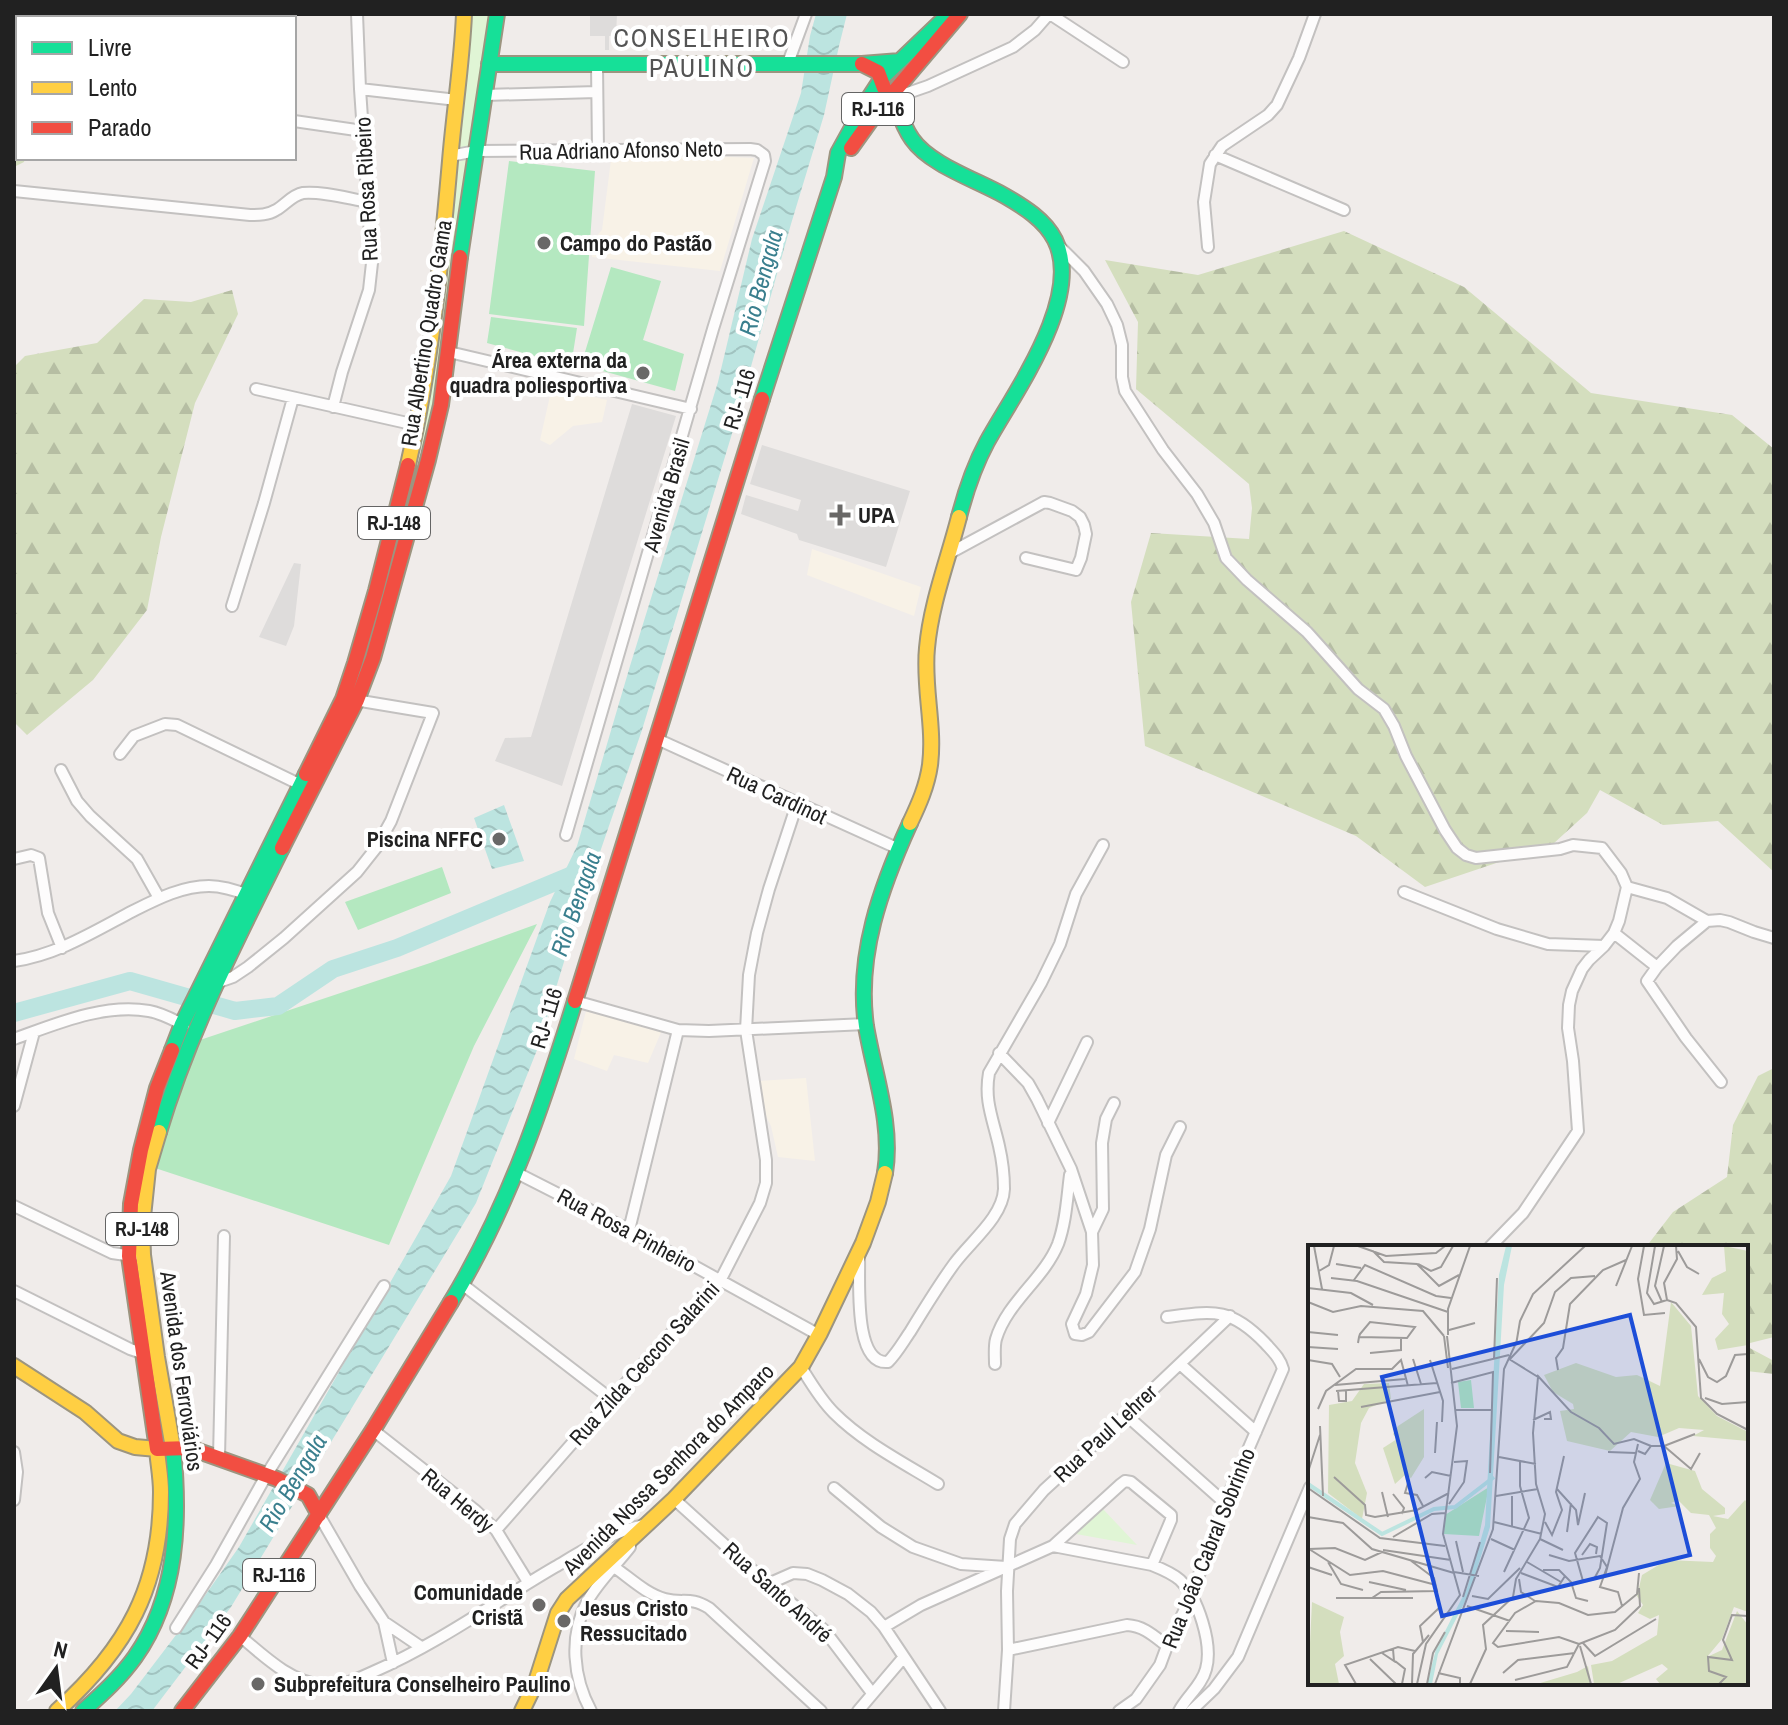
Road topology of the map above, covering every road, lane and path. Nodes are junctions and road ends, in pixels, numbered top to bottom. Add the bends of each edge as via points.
1 (357, 14) edge
2 (464, 14) edge
3 (497, 14) edge
4 (806, 14) edge
5 (949, 14) edge
6 (960, 14) edge
7 (1050, 14) edge
8 (1315, 14) edge
9 (931, 48) junction
10 (900, 61) junction
11 (1123, 62) dead end
12 (794, 63) junction
13 (489, 64) junction
14 (857, 64) junction
15 (597, 65) junction
16 (882, 78) junction
17 (360, 89) junction
18 (597, 92) junction
19 (485, 95) junction
20 (894, 98) junction
21 (457, 100) junction
22 (872, 106) junction
23 (296, 121) edge
24 (363, 131) junction
25 (598, 150) junction
26 (476, 151) junction
27 (764, 155) joint
28 (1215, 155) junction
29 (450, 156) junction
30 (14, 191) edge
31 (369, 202) junction
32 (1344, 210) dead end
33 (1058, 245) junction
34 (1208, 247) dead end
35 (449, 352) junction
36 (256, 389) dead end
37 (293, 398) junction
38 (333, 407) junction
39 (691, 409) junction
40 (416, 425) junction
41 (410, 456) junction
42 (428, 460) junction
43 (948, 554) junction
44 (1026, 558) dead end
45 (232, 606) dead end
46 (350, 700) junction
47 (657, 739) junction
48 (120, 754) dead end
49 (61, 770) dead end
50 (301, 785) junction
51 (797, 804) junction
52 (566, 835) dead end
53 (1103, 845) dead end
54 (899, 849) junction
55 (14, 859) edge
56 (1627, 887) junction
57 (1404, 892) dead end
58 (252, 896) junction
59 (159, 898) junction
60 (1707, 921) junction
61 (1614, 933) junction
62 (1774, 938) edge
63 (1604, 946) junction
64 (62, 948) junction
65 (14, 961) edge
66 (1657, 967) junction
67 (206, 990) junction
68 (575, 1001) junction
69 (191, 1021) junction
70 (866, 1024) junction
71 (678, 1030) junction
72 (746, 1030) junction
73 (34, 1032) junction
74 (14, 1039) edge
75 (1087, 1042) dead end
76 (999, 1053) junction
77 (1721, 1082) dead end
78 (1114, 1103) dead end
79 (14, 1106) edge
80 (1048, 1123) junction
81 (1180, 1127) dead end
82 (1071, 1169) junction
83 (517, 1173) junction
84 (14, 1206) edge
85 (629, 1230) junction
86 (1092, 1232) junction
87 (224, 1236) dead end
88 (1492, 1245) edge
89 (859, 1251) junction
90 (136, 1256) junction
91 (721, 1279) junction
92 (462, 1284) junction
93 (384, 1286) dead end
94 (14, 1291) edge
95 (1230, 1316) junction
96 (1167, 1317) dead end
97 (819, 1335) junction
98 (150, 1355) junction
99 (995, 1364) dead end
100 (1180, 1364) junction
101 (14, 1366) edge
102 (801, 1367) junction
103 (611, 1399) junction
104 (1126, 1415) junction
105 (373, 1430) junction
106 (1256, 1432) junction
107 (173, 1448) junction
108 (157, 1449) junction
109 (14, 1452) edge
110 (219, 1457) junction
111 (272, 1476) junction
112 (938, 1484) dead end
113 (834, 1488) dead end
114 (1308, 1492) edge
115 (674, 1499) junction
116 (14, 1500) edge
117 (1225, 1503) junction
118 (319, 1515) junction
119 (649, 1524) junction
120 (496, 1530) junction
121 (1053, 1546) junction
122 (1152, 1565) junction
123 (1008, 1566) junction
124 (614, 1567) junction
125 (528, 1582) junction
126 (768, 1584) junction
127 (1191, 1597) junction
128 (384, 1622) junction
129 (884, 1627) junction
130 (176, 1628) dead end
131 (240, 1636) junction
132 (1167, 1646) junction
133 (421, 1647) junction
134 (1008, 1650) junction
135 (903, 1658) junction
136 (393, 1663) junction
137 (872, 1693) junction
138 (197, 1705) edge
139 (57, 1711) edge
140 (83, 1711) edge
141 (182, 1711) edge
142 (522, 1711) edge
143 (591, 1711) edge
144 (821, 1711) edge
145 (858, 1711) edge
146 (940, 1711) edge
147 (1004, 1711) edge
148 (1119, 1711) edge
149 (1179, 1711) edge
150 (1191, 1711) edge

1 - 17 street, Rua Rosa Ribeiro
2 - 21 main road, Rua Albertino Quadro Gama / RJ-148
3 - 13 main road, Rua Albertino Quadro Gama
4 - 12 street
5 - 10 main road, RJ-116
6 - 9 main road, RJ- 116 / RJ-116
7 - 11 street
7 - 20 street via 1013,47
8 - 28 street via 1277,105
9 - 10 main road
9 - 20 main road, RJ- 116 / RJ-116
10 - 14 main road
10 - 16 main road, RJ-116
12 - 14 main road
12 - 15 main road
13 - 15 main road
13 - 19 main road, Rua Albertino Quadro Gama
14 - 16 main road via 874,67
14 - 22 main road
15 - 18 street
16 - 22 main road via 883,96
17 - 21 street
17 - 24 street, Rua Rosa Ribeiro
18 - 19 street
18 - 25 street
19 - 26 main road, Rua Albertino Quadro Gama
20 - 22 main road, RJ- 116 / RJ-116
20 - 33 main road via 918,148 1022,206
21 - 29 main road, Rua Albertino Quadro Gama / RJ-148
22 - 47 main road, RJ- 116 / RJ-116 via 834,177
23 - 24 street
24 - 31 street, Rua Rosa Ribeiro
25 - 26 street, Rua Adriano Afonso Neto
25 - 27 street, Rua Adriano Afonso Neto via 750,149
26 - 29 street, Rua Adriano Afonso Neto
26 - 35 main road, Rua Albertino Quadro Gama
27 - 39 street, Avenida Brasil
28 - 32 street
28 - 34 street via 1204,202
29 - 40 main road, Rua Albertino Quadro Gama / RJ-148
30 - 31 street via 250,215 275,211 301,193
31 - 38 street, Rua Rosa Ribeiro via 369,290
33 - 43 main road, Avenida Nossa Senhora do Amparo via 1061,288 1051,325 973,472
33 - 56 street via 1107,304 1122,345 1125,391 1209,513 1226,558 1384,709 1457,848 1476,858 1573,845 1602,848
35 - 39 street
35 - 42 main road, Rua Albertino Quadro Gama
36 - 37 street
37 - 38 street
37 - 45 street
38 - 40 street
39 - 52 street, Avenida Brasil
40 - 41 main road, Rua Albertino Quadro Gama / RJ-148
41 - 42 main road
41 - 46 main road, Rua Albertino Quadro Gama / RJ-148
42 - 46 main road, Rua Albertino Quadro Gama via 384,620
43 - 44 street via 1044,502 1080,517 1086,534 1076,570
43 - 54 main road, Avenida Nossa Senhora do Amparo via 927,637 932,754
46 - 50 main road, Rua Albertino Quadro Gama / RJ-148
46 - 58 main road, Rua Albertino Quadro Gama
46 - 67 street via 433,713 391,821 357,872 248,967
47 - 51 street, Rua Cardinot
47 - 68 main road, RJ- 116 / RJ-116
48 - 50 street via 134,736 177,725
49 - 59 street via 77,801 137,859
50 - 58 main road, Rua Albertino Quadro Gama / RJ-148
51 - 54 street, Rua Cardinot
51 - 72 street, Rua Zilda Ceccon Salarini via 757,933
53 - 76 street via 1076,894 1041,983
54 - 70 main road, Avenida Nossa Senhora do Amparo via 867,948
55 - 64 street via 39,858 48,913
56 - 60 street via 1667,898
56 - 61 street
57 - 63 street via 1548,944
58 - 59 street via 212,886
58 - 67 main road, Rua Albertino Quadro Gama
59 - 64 street
60 - 62 street via 1729,922
60 - 66 street
61 - 63 street
61 - 66 street
63 - 88 street via 1576,980 1569,1005 1578,1131 1523,1213
64 - 65 street
66 - 77 street via 1647,981
67 - 69 main road, Rua Albertino Quadro Gama
68 - 71 street
68 - 83 main road, RJ- 116 / RJ-116
69 - 73 street via 152,1011 105,1010
69 - 90 main road, RJ-148 via 157,1088 141,1150 131,1204
70 - 72 street
70 - 89 main road, Avenida Nossa Senhora do Amparo via 888,1146 877,1205
71 - 72 street
71 - 85 street
72 - 91 street, Rua Zilda Ceccon Salarini via 766,1183
73 - 74 street
73 - 79 street
75 - 80 street
76 - 80 street via 1028,1083
76 - 89 street via 986,1087 1000,1148 1000,1206 888,1362 874,1359 866,1345
78 - 86 street via 1102,1143 1103,1209
80 - 82 street
81 - 86 street via 1166,1155 1135,1272 1092,1328 1079,1335 1072,1327 1093,1265
82 - 86 street
82 - 99 street via 1057,1245 1004,1321 995,1340
83 - 85 street, Rua Rosa Pinheiro
83 - 92 main road, RJ- 116 / RJ-116
84 - 90 street via 112,1253
85 - 91 street, Rua Rosa Pinheiro
87 - 110 street
89 - 97 main road, Avenida Nossa Senhora do Amparo
90 - 98 main road, RJ-148
91 - 97 street, Rua Rosa Pinheiro
91 - 103 street, Rua Zilda Ceccon Salarini
92 - 103 street
92 - 105 main road, RJ- 116 / RJ-116
93 - 111 street
94 - 98 street
95 - 96 street
95 - 100 street, Rua Paul Lehrer
95 - 106 street, Rua João Cabral Sobrinho via 1244,1323 1282,1364
97 - 102 main road, Avenida Nossa Senhora do Amparo
98 - 107 main road, Avenida dos Ferroviários / RJ-148
98 - 108 main road, RJ-148
100 - 104 street, Rua Paul Lehrer
100 - 106 street
101 - 108 main road via 75,1405 118,1441
102 - 112 street via 834,1413
102 - 115 main road, Avenida Nossa Senhora do Amparo
103 - 120 street, Rua Zilda Ceccon Salarini
104 - 117 street
104 - 123 street, Rua Paul Lehrer via 1015,1524
105 - 118 main road, RJ- 116 / RJ-116
105 - 120 street, Rua Herdy
106 - 117 street, Rua João Cabral Sobrinho
107 - 108 main road
107 - 110 main road
107 - 140 main road, Avenida dos Ferroviários / RJ-148 via 177,1532 160,1610 134,1658
108 - 139 main road, RJ-148 via 161,1492 151,1578 111,1656
109 - 116 street
110 - 111 main road
111 - 118 main road via 308,1495
111 - 130 street
113 - 123 street via 913,1547 961,1564
114 - 150 street via 1238,1657
115 - 119 main road, Avenida Nossa Senhora do Amparo
115 - 126 street, Rua Santo André
117 - 127 street, Rua João Cabral Sobrinho
118 - 128 street
118 - 131 main road, RJ- 116 / RJ-116
119 - 124 street
119 - 125 street via 609,1535
119 - 142 main road, Avenida Nossa Senhora do Amparo via 567,1599
120 - 125 street, Rua Herdy
121 - 122 street
121 - 122 street via 1121,1484 1131,1482 1171,1515
121 - 123 street
122 - 127 street via 1180,1581
123 - 129 street
123 - 134 street
124 - 143 street via 588,1600 577,1625 575,1656 582,1695
124 - 144 street via 665,1599 691,1600 709,1608
125 - 133 street
126 - 129 street via 793,1573 807,1574 848,1594
126 - 137 street, Rua Santo André via 832,1639
127 - 132 street, Rua João Cabral Sobrinho
127 - 149 street via 1201,1616 1208,1656 1202,1679
128 - 133 street
128 - 136 street
129 - 135 street
131 - 136 street via 276,1666 326,1686
131 - 138 main road, RJ- 116 / RJ-116
132 - 134 street via 1127,1625
132 - 148 street, Rua João Cabral Sobrinho via 1151,1680
133 - 136 street
134 - 147 street
135 - 137 street
135 - 146 street
137 - 145 street
138 - 141 main road, RJ- 116 / RJ-116

